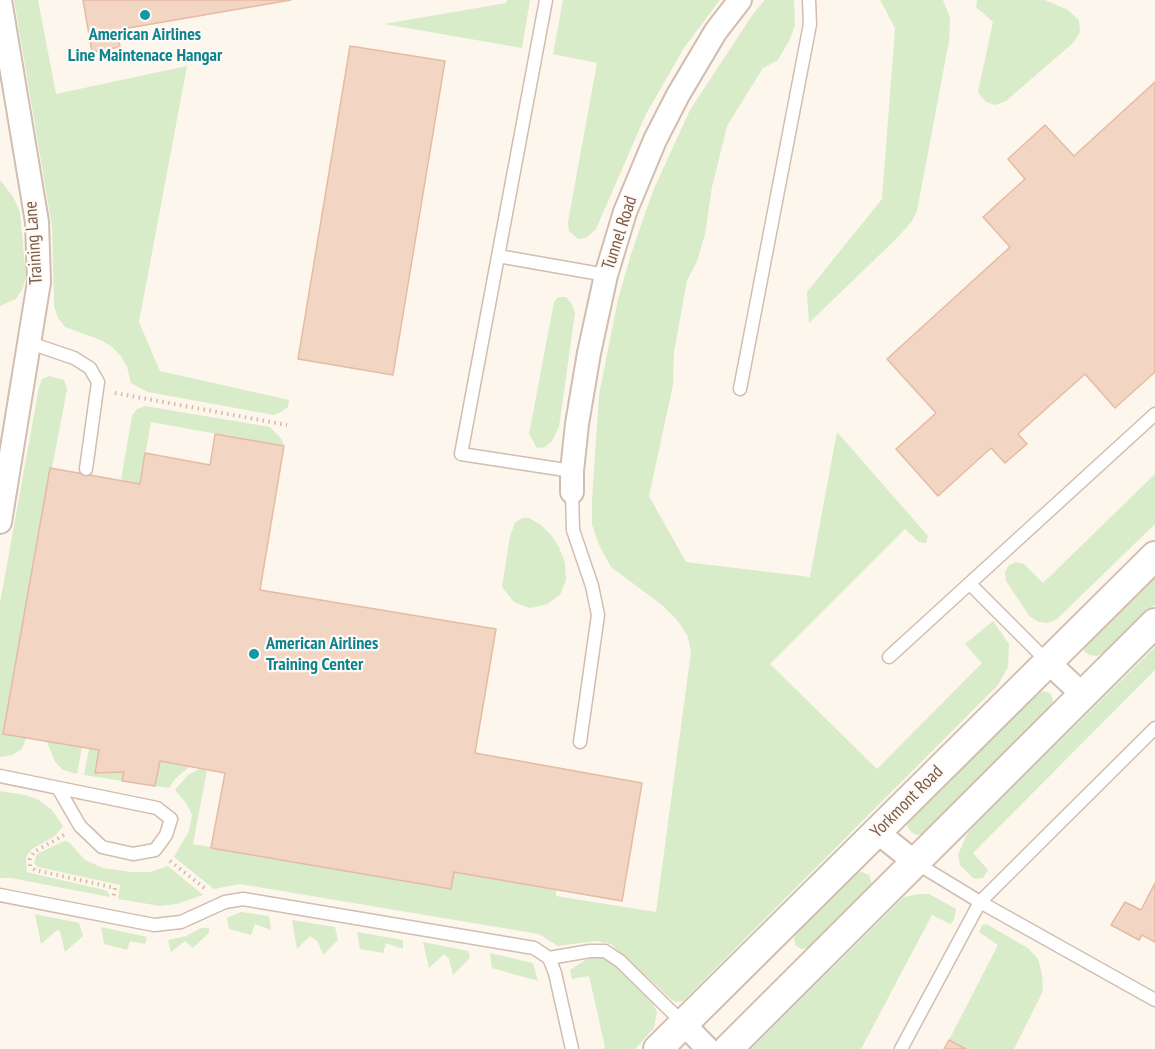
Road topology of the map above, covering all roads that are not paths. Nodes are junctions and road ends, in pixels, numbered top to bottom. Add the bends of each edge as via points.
1 (0, 0) edge
2 (546, 0) edge
3 (740, 0) edge
4 (809, 0) edge
5 (498, 256) junction
6 (606, 275) junction
7 (30, 343) junction
8 (740, 389) dead end
9 (1155, 414) edge
10 (86, 468) dead end
11 (572, 481) junction
12 (0, 522) edge
13 (1155, 556) edge
14 (969, 584) junction
15 (1155, 623) edge
16 (889, 657) dead end
17 (1048, 662) junction
18 (1083, 695) junction
19 (1155, 728) edge
20 (580, 742) dead end
21 (0, 776) edge
22 (58, 788) junction
23 (877, 832) junction
24 (916, 863) junction
25 (0, 895) edge
26 (980, 902) junction
27 (549, 958) junction
28 (1155, 1000) edge
29 (684, 1024) junction
30 (572, 1049) edge
31 (658, 1049) edge
32 (708, 1049) edge
33 (728, 1049) edge
34 (901, 1049) edge

1 - 7 street, Training Lane via 37,222 39,282
2 - 5 lane
3 - 6 street, Tunnel Road via 678,95 655,140 625,212
4 - 8 lane via 810,24
5 - 6 lane
5 - 11 lane via 460,454
6 - 11 street, Tunnel Road via 589,353
7 - 10 lane via 74,358 90,368 98,382
7 - 12 street, Training Lane
9 - 14 lane
11 - 20 lane via 573,530 598,615
13 - 17 street, Yorkmont Road
14 - 16 lane
14 - 17 lane
15 - 18 street
17 - 18 street
17 - 23 street, Yorkmont Road
18 - 24 street
19 - 26 lane
21 - 22 lane
22 - 22 lane via 80,826 102,847 134,854 155,850 166,835 171,819 157,808
23 - 24 street
23 - 29 street, Yorkmont Road
24 - 26 lane
24 - 33 street
25 - 27 lane via 154,925 181,922 225,902 243,899 514,943 534,948
26 - 28 lane
26 - 34 lane
27 - 29 lane via 605,951
27 - 30 lane
29 - 31 street, Yorkmont Road
29 - 32 street

